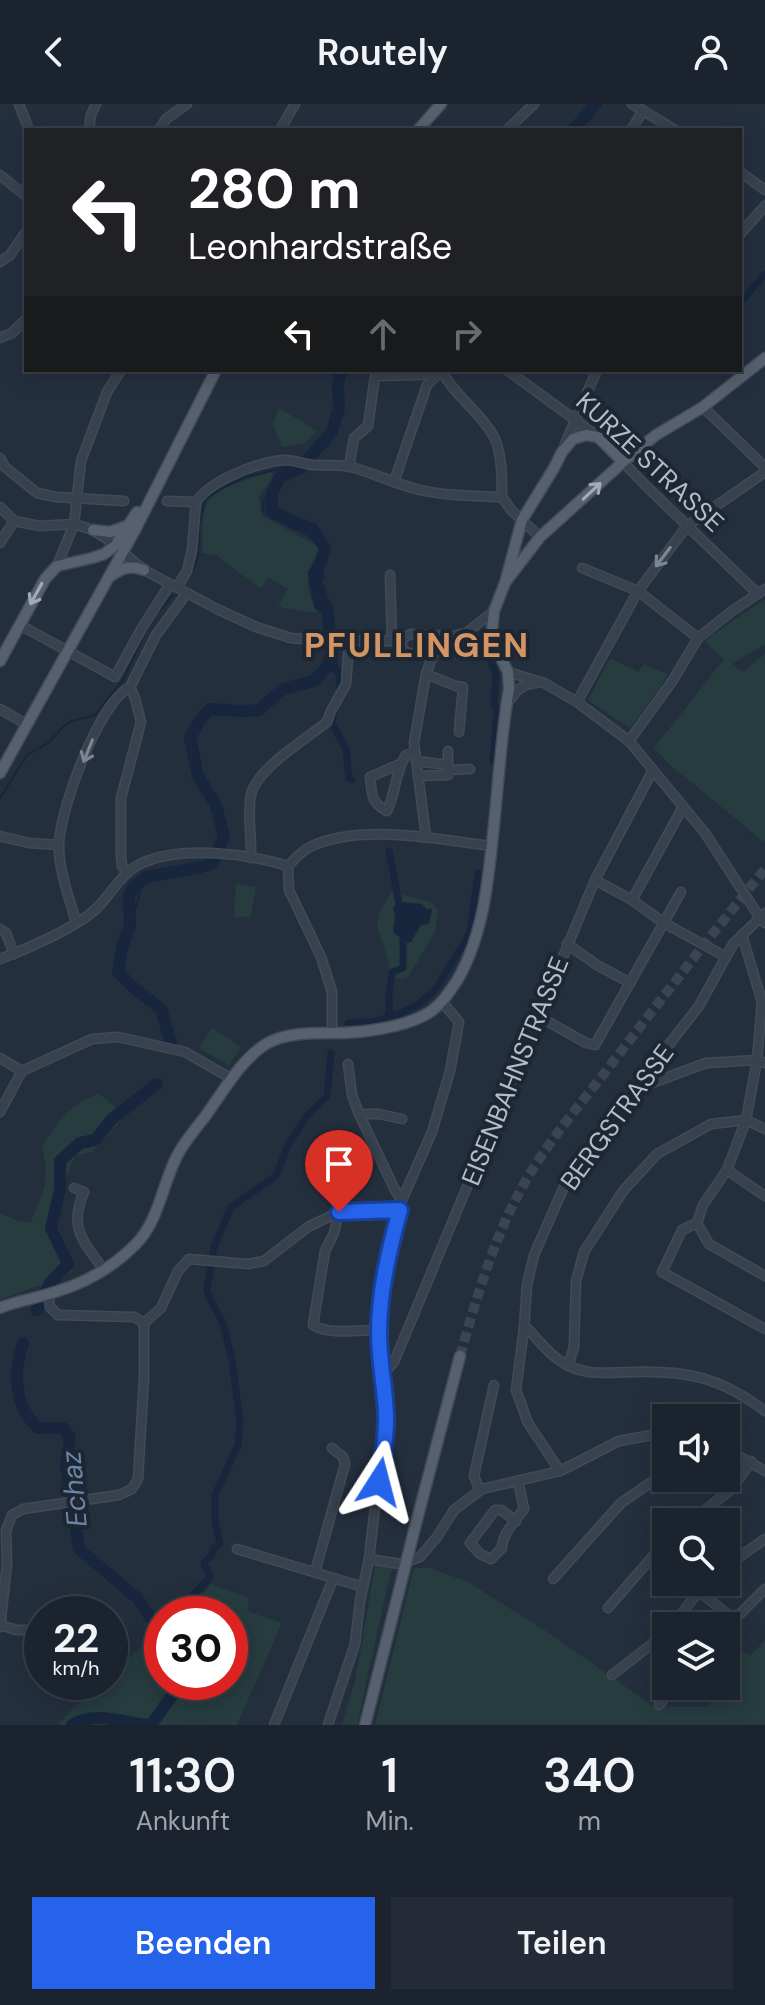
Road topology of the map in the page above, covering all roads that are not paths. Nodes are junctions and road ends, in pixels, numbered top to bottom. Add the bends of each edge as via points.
1 (19, 104) edge
2 (96, 104) edge
3 (187, 104) edge
4 (295, 104) edge
5 (441, 104) edge
6 (534, 104) edge
7 (632, 104) edge
8 (643, 111) junction
9 (28, 128) edge
10 (89, 128) edge
11 (160, 128) edge
12 (281, 128) edge
13 (420, 128) edge
14 (509, 128) edge
15 (632, 128) edge
16 (672, 128) edge
17 (742, 173) edge
18 (0, 175) edge
19 (765, 190) edge
20 (24, 194) edge
21 (765, 206) edge
22 (742, 232) edge
23 (24, 235) edge
24 (0, 262) edge
25 (24, 321) edge
26 (0, 338) edge
27 (765, 358) edge
28 (120, 372) edge
29 (215, 372) edge
30 (434, 372) edge
31 (440, 372) edge
32 (443, 372) edge
33 (596, 372) edge
34 (518, 373) edge
35 (703, 407) junction
36 (576, 420) junction
37 (598, 437) junction
38 (562, 452) junction
39 (0, 458) edge
40 (623, 462) junction
41 (349, 467) junction
42 (765, 470) edge
43 (394, 482) junction
44 (152, 494) junction
45 (502, 497) junction
46 (76, 498) junction
47 (124, 501) dead end
48 (167, 501) dead end
49 (196, 502) junction
50 (0, 507) edge
51 (522, 520) junction
52 (14, 521) junction
53 (74, 524) junction
54 (129, 525) junction
55 (687, 526) junction
56 (93, 530) junction
57 (540, 537) junction
58 (0, 543) edge
59 (118, 549) junction
60 (57, 566) junction
61 (582, 568) dead end
62 (144, 570) junction
63 (390, 575) dead end
64 (107, 578) junction
65 (505, 583) junction
66 (178, 588) junction
67 (638, 591) junction
68 (761, 591) edge
69 (494, 611) junction
70 (20, 625) junction
71 (440, 636) junction
72 (698, 638) junction
73 (397, 641) junction
74 (349, 643) junction
75 (67, 651) junction
76 (432, 654) junction
77 (0, 661) edge
78 (508, 672) junction
79 (426, 674) junction
80 (544, 683) junction
81 (130, 687) junction
82 (577, 702) junction
83 (506, 705) junction
84 (0, 709) edge
85 (26, 724) junction
86 (459, 732) dead end
87 (629, 741) junction
88 (448, 751) dead end
89 (415, 757) junction
90 (400, 764) junction
91 (448, 767) junction
92 (470, 769) dead end
93 (653, 770) junction
94 (0, 773) edge
95 (418, 776) junction
96 (683, 807) junction
97 (0, 836) edge
98 (426, 837) junction
99 (59, 845) junction
100 (493, 846) junction
101 (251, 858) junction
102 (288, 866) junction
103 (127, 873) junction
104 (595, 880) junction
105 (681, 892) dead end
106 (632, 900) junction
107 (763, 918) edge
108 (76, 922) junction
109 (664, 923) junction
110 (0, 929) edge
111 (742, 935) junction
112 (567, 944) junction
113 (14, 954) junction
114 (726, 957) junction
115 (0, 959) edge
116 (630, 983) junction
117 (442, 1002) junction
118 (538, 1016) junction
119 (332, 1033) junction
120 (0, 1058) edge
121 (761, 1062) edge
122 (348, 1064) dead end
123 (22, 1071) junction
124 (232, 1079) junction
125 (642, 1079) junction
126 (0, 1112) edge
127 (359, 1114) junction
128 (402, 1119) dead end
129 (746, 1120) junction
130 (765, 1129) edge
131 (727, 1170) junction
132 (89, 1181) dead end
133 (74, 1188) dead end
134 (84, 1192) junction
135 (765, 1196) edge
136 (402, 1200) junction
137 (400, 1210) junction
138 (339, 1212) junction
139 (697, 1223) junction
140 (104, 1270) junction
141 (765, 1276) edge
142 (52, 1293) junction
143 (0, 1308) edge
144 (144, 1323) junction
145 (524, 1328) junction
146 (765, 1329) edge
147 (379, 1330) junction
148 (460, 1356) tunnel mouth
149 (568, 1366) junction
150 (381, 1372) junction
151 (494, 1385) dead end
152 (765, 1411) edge
153 (652, 1435) edge
154 (332, 1448) dead end
155 (740, 1456) edge
156 (751, 1461) junction
157 (560, 1471) junction
158 (765, 1471) edge
159 (518, 1481) junction
160 (652, 1482) edge
161 (480, 1491) junction
162 (708, 1508) edge
163 (516, 1521) junction
164 (765, 1539) edge
165 (237, 1549) dead end
166 (740, 1556) edge
167 (652, 1557) edge
168 (369, 1559) junction
169 (315, 1572) junction
170 (333, 1579) junction
171 (553, 1579) dead end
172 (363, 1587) junction
173 (765, 1589) edge
174 (695, 1596) edge
175 (705, 1596) edge
176 (608, 1608) dead end
177 (683, 1612) edge
178 (724, 1612) edge
179 (740, 1614) edge
180 (1, 1626) edge
181 (24, 1630) edge
182 (652, 1644) edge
183 (612, 1675) dead end
184 (663, 1700) edge
185 (659, 1705) dead end
186 (274, 1725) edge
187 (328, 1725) edge
188 (365, 1725) edge

1 - 9 street
2 - 10 street
3 - 11 street
4 - 12 street
5 - 13 main road
6 - 14 street
7 - 8 street
8 - 15 street
8 - 16 street
17 - 19 street
18 - 20 street
21 - 22 street
23 - 24 street
25 - 26 street
27 - 35 main road
28 - 46 street via 81,461
29 - 44 main road
30 - 41 street via 375,376 368,426 354,438
31 - 43 street via 427,385
32 - 45 street via 494,436
33 - 36 street
34 - 36 street, KURZE STRASSE
35 - 40 main road
35 - 42 street
36 - 37 street, KURZE STRASSE
36 - 38 street
37 - 38 main road via 573,439
37 - 40 main road, KURZE STRASSE
38 - 51 main road
39 - 46 street via 37,493
40 - 55 street, KURZE STRASSE
57 -> 40 main road
41 - 43 street
41 - 49 street via 280,460 232,475
42 - 55 street
43 - 45 street via 445,494
44 - 54 main road
44 - 59 main road
45 - 51 street
46 - 47 street
46 - 53 street
48 - 49 street
49 - 66 street via 192,550
50 - 52 street
51 - 57 street
51 - 65 main road
52 - 53 street
52 - 58 street
53 - 56 street
53 - 60 street
54 - 56 main road via 118,531
54 - 59 main road
55 -> 67 street
55 - 68 street, KURZE STRASSE
56 - 59 street
57 - 65 main road
59 - 60 main road
59 - 62 street
59 - 64 main road
60 -> 70 main road
61 - 67 street
62 - 64 main road via 125,568
62 - 66 street
63 - 73 street
64 - 75 main road
65 - 69 main road
66 - 74 street via 256,627 291,638
66 - 75 street via 142,628 115,677
66 - 81 street
67 - 72 street
67 - 82 street
68 - 72 street
69 - 71 street via 466,633
69 - 78 main road via 495,645
70 - 75 street
70 - 77 main road
71 - 73 street via 411,634
71 - 76 street
72 - 87 street
73 - 74 street
73 - 76 street via 407,653
74 - 101 street via 346,684 327,722 260,775 252,792
75 - 85 main road
76 - 79 street
78 - 80 street
78 - 83 main road
79 - 86 street via 463,687
79 - 89 street
80 - 82 street
80 - 83 street via 516,690
81 -> 99 street via 102,717 63,816
81 - 103 street via 141,722 121,798 121,856
82 - 87 street
83 - 100 main road
84 - 85 street
85 - 94 main road
87 - 93 street
88 - 91 street
89 - 90 street via 406,755
89 - 91 street
89 - 95 street
90 - 90 street via 390,804 387,811 374,801 370,777
91 - 92 street
91 - 95 street via 448,775
93 - 96 street
93 - 104 street, EISENBAHNSTRASSE
95 - 98 street
96 - 106 street
96 - 107 street
97 - 99 street
98 - 100 street
98 - 102 street via 335,839 310,846
99 - 108 street
100 - 117 main road via 475,937 464,968
101 - 102 street
101 - 103 street via 179,855 147,861
102 - 119 street via 289,890 332,992
103 - 108 street via 97,908
104 - 106 street
104 - 112 street, EISENBAHNSTRASSE
105 - 109 street
106 - 109 street
107 - 111 street, BERGSTRASSE
108 - 113 street
109 - 114 street
109 - 116 street
110 - 113 street
111 - 114 street, BERGSTRASSE
111 - 121 street via 762,1002
112 - 116 street
112 - 118 street, EISENBAHNSTRASSE
113 - 115 street
114 - 125 street, BERGSTRASSE via 699,1006
116 - 118 street via 597,1044
117 - 119 main road via 425,1015 390,1026
117 - 136 street via 459,1022 450,1071 432,1132
118 - 150 street, EISENBAHNSTRASSE via 394,1362
119 - 124 main road via 265,1044
120 - 123 street
121 - 125 street via 706,1063 652,1083
121 - 129 street
122 - 127 street
123 - 124 street via 92,1039 118,1037 177,1049
123 - 126 street
124 - 140 main road via 176,1159 140,1239
125 - 145 street, BERGSTRASSE via 567,1180 534,1255
127 - 128 street
127 - 136 street
129 - 130 street
129 - 131 street
129 - 149 street via 711,1124 657,1154 623,1191 584,1252
131 - 135 street
131 - 139 street
132 - 134 street
133 - 134 street
134 - 140 street via 78,1231
136 - 137 street
137 - 138 street
137 - 147 street
138 - 144 street via 308,1227 264,1261 189,1259 161,1308
138 - 147 street via 325,1251 313,1325
139 - 141 street via 709,1244
139 - 146 street via 682,1230 662,1272
140 - 142 main road
142 - 143 main road
142 - 144 street via 50,1307 58,1315 134,1317
144 - 180 street via 138,1479 119,1495 12,1515 6,1531
145 - 149 street
145 - 157 street, BERGSTRASSE via 516,1390 528,1423
147 - 150 street
148 - 188 main road, bridge
149 - 152 street via 591,1374 671,1371 711,1379
150 - 168 street via 386,1431
151 - 161 street via 474,1476
153 - 157 street via 619,1441
154 - 169 street via 345,1464
155 - 156 street
156 - 158 street
156 - 162 street via 733,1488
157 - 159 street
159 - 161 street
159 - 163 street via 524,1509
160 - 171 street via 621,1503
161 - 168 street via 454,1510 420,1557 400,1564
163 - 163 street via 491,1559 470,1543 495,1510
164 - 166 street
165 - 169 street
167 - 176 street
168 - 172 street
169 - 170 street
170 - 172 street
170 - 186 street
172 - 187 street via 355,1644
173 - 179 street
174 - 177 street
175 - 178 street
180 - 181 street
182 - 183 street
184 - 185 street

